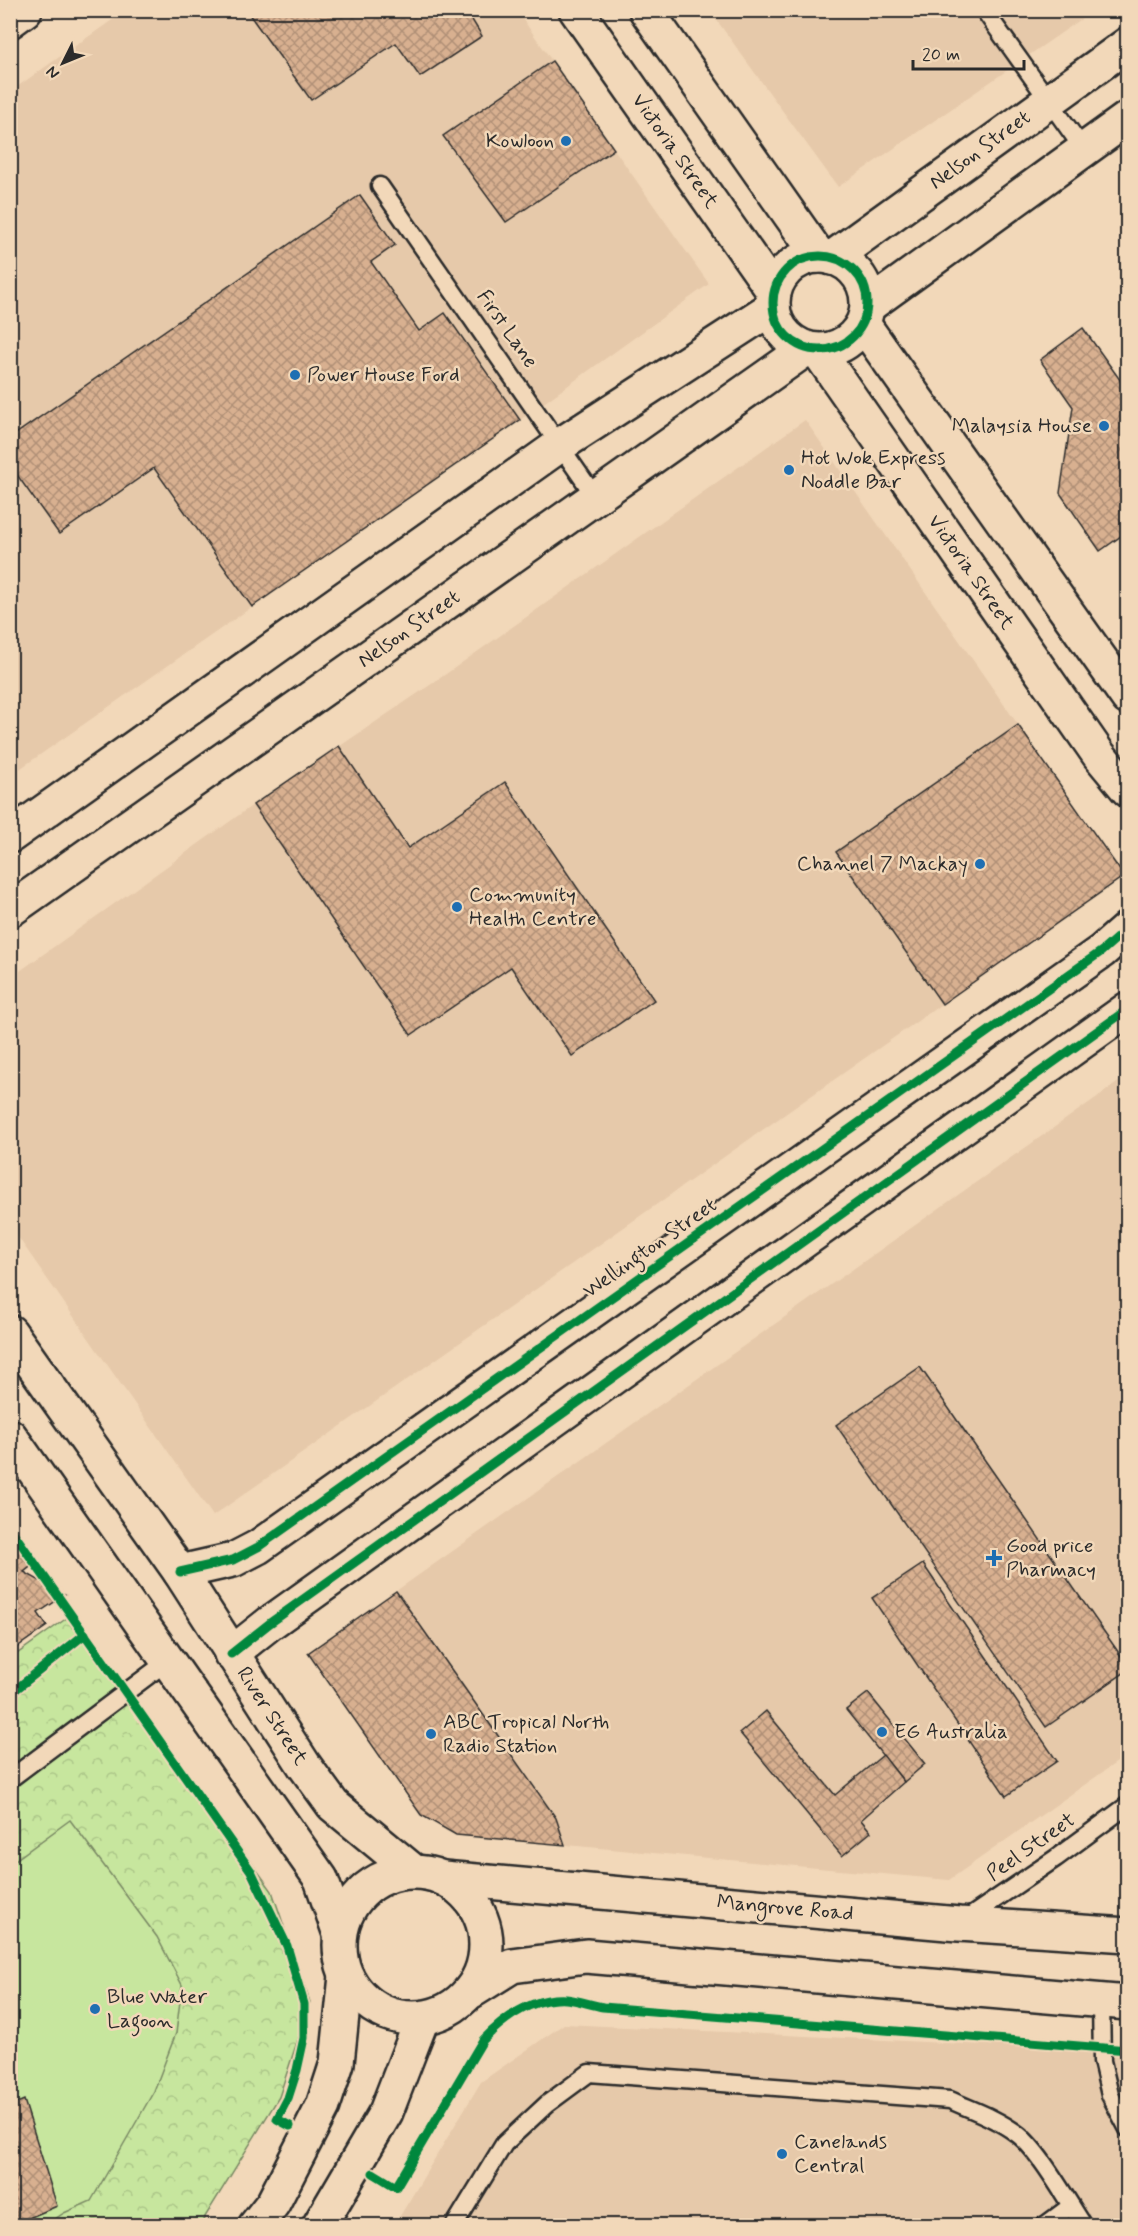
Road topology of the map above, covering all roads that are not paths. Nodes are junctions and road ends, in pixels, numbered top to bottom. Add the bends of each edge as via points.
1 (25, 10) edge
2 (576, 10) edge
3 (646, 10) edge
4 (984, 10) edge
5 (10, 21) edge
6 (1128, 44) edge
7 (1048, 100) junction
8 (1128, 118) edge
9 (1084, 150) junction
10 (381, 186) dead end
11 (826, 257) junction
12 (774, 299) junction
13 (865, 315) junction
14 (812, 350) junction
15 (560, 446) junction
16 (596, 498) junction
17 (1128, 698) edge
18 (1128, 790) edge
19 (10, 836) edge
20 (10, 910) edge
21 (1128, 928) edge
22 (1128, 1009) edge
23 (10, 1332) edge
24 (10, 1436) edge
25 (180, 1572) junction
26 (231, 1654) junction
27 (169, 1660) junction
28 (10, 1779) edge
29 (1128, 1805) edge
30 (428, 1875) junction
31 (959, 1924) junction
32 (340, 1934) junction
33 (1128, 1935) edge
34 (346, 1976) junction
35 (472, 1991) junction
36 (1114, 2002) edge
37 (422, 2019) junction
38 (1128, 2129) edge
39 (1071, 2206) junction
40 (263, 2218) edge
41 (319, 2226) edge
42 (454, 2226) edge
43 (1044, 2226) edge
44 (1084, 2226) edge

1 - 5 street
2 - 12 street, Victoria Street
3 - 11 street
4 - 7 lane
6 - 7 street, Nelson Street
7 - 9 lane
7 - 11 street, Nelson Street
8 - 9 street
9 - 13 street
10 - 15 lane, First Lane
11 - 12 street via 804,258 790,266 780,278
11 - 13 street via 847,264 859,275 865,290
12 - 14 street via 776,320 783,333
12 - 15 street
13 - 14 street via 855,336 844,345
13 - 17 street
14 - 16 street, Nelson Street
14 - 18 street, Victoria Street via 1099,756
15 - 16 lane, First Lane
15 - 19 street
16 - 20 street, Nelson Street
21 - 25 street, Wellington Street via 1093,957 258,1547 233,1560
22 - 26 street
23 - 25 street, River Street
24 - 27 street
25 - 26 street, River Street
26 - 30 street, River Street via 333,1805
27 - 28 lane
27 - 32 street via 321,1879
29 - 31 lane, Peel Street
30 - 31 street, Mangrove Road
30 - 32 street via 393,1874 373,1883 346,1914
30 - 35 street via 461,1890 476,1907 485,1927 487,1950 483,1971
31 - 33 street, Mangrove Road
32 - 34 street
34 - 37 street via 359,1995 377,2010 399,2018
34 - 40 street via 337,2064 323,2106
35 - 36 street via 512,1966 586,1956
35 - 37 street via 458,2005
36 - 38 lane via 1102,2061 1110,2095
37 - 41 street via 386,2112
39 - 42 lane via 1017,2133 950,2100 589,2073 547,2104 504,2144
39 - 43 lane
39 - 44 lane

